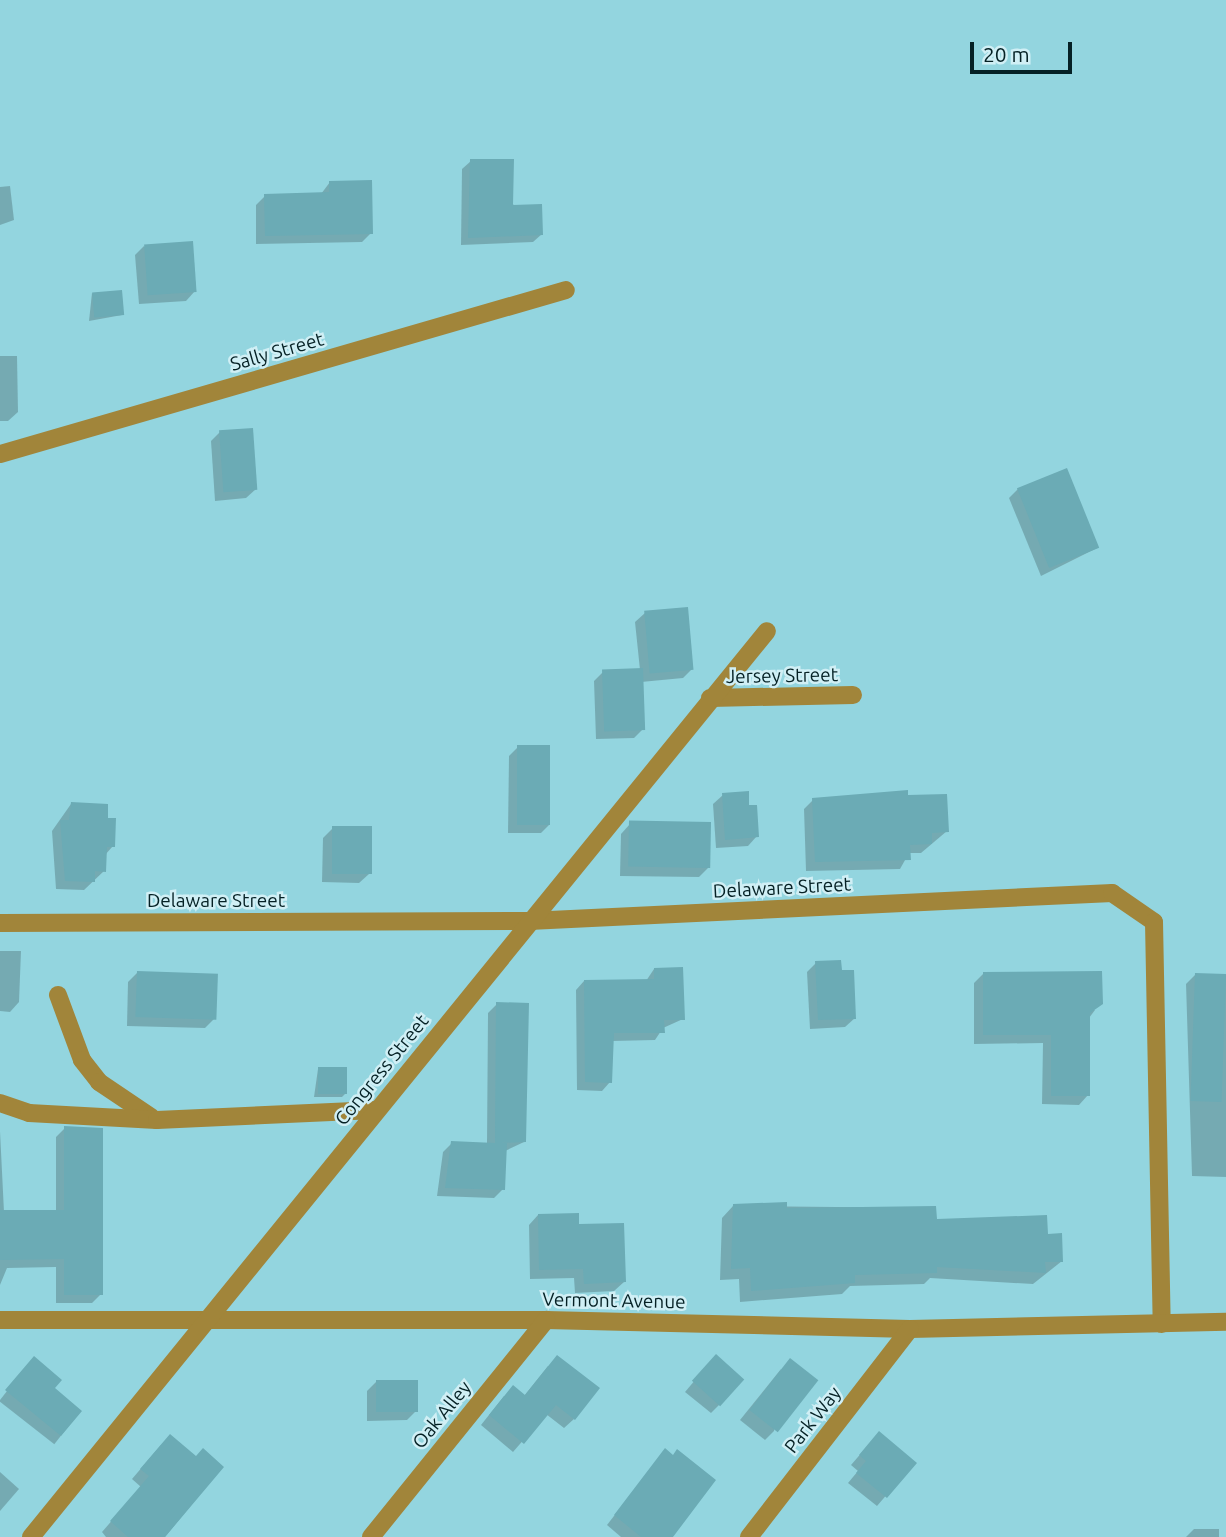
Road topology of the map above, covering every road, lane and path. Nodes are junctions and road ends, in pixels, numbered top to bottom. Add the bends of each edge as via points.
1 (566, 290) dead end
2 (0, 454) edge
3 (767, 631) dead end
4 (853, 695) dead end
5 (710, 698) junction
6 (529, 921) junction
7 (0, 923) edge
8 (58, 995) dead end
9 (0, 1103) edge
10 (376, 1110) junction
11 (154, 1119) junction
12 (0, 1320) edge
13 (206, 1320) junction
14 (545, 1320) junction
15 (1226, 1322) edge
16 (1162, 1324) junction
17 (910, 1329) junction
18 (31, 1537) edge
19 (371, 1537) edge
20 (749, 1537) edge

1 - 2 street, Sally Street
3 - 5 street, Congress Street
4 - 5 street, Jersey Street
5 - 6 street, Congress Street
6 - 7 street, Delaware Street
6 - 10 street, Congress Street
6 - 16 street, Delaware Street via 1112,893 1154,922
8 - 11 street via 82,1060 99,1082
9 - 11 street via 29,1113
10 - 11 street
10 - 13 street, Congress Street
12 - 13 street, Vermont Avenue
13 - 14 street, Vermont Avenue
13 - 18 street, Congress Street
14 - 17 street, Vermont Avenue
14 - 19 street, Oak Alley
15 - 16 street, Vermont Avenue
16 - 17 street, Vermont Avenue
17 - 20 street, Park Way

